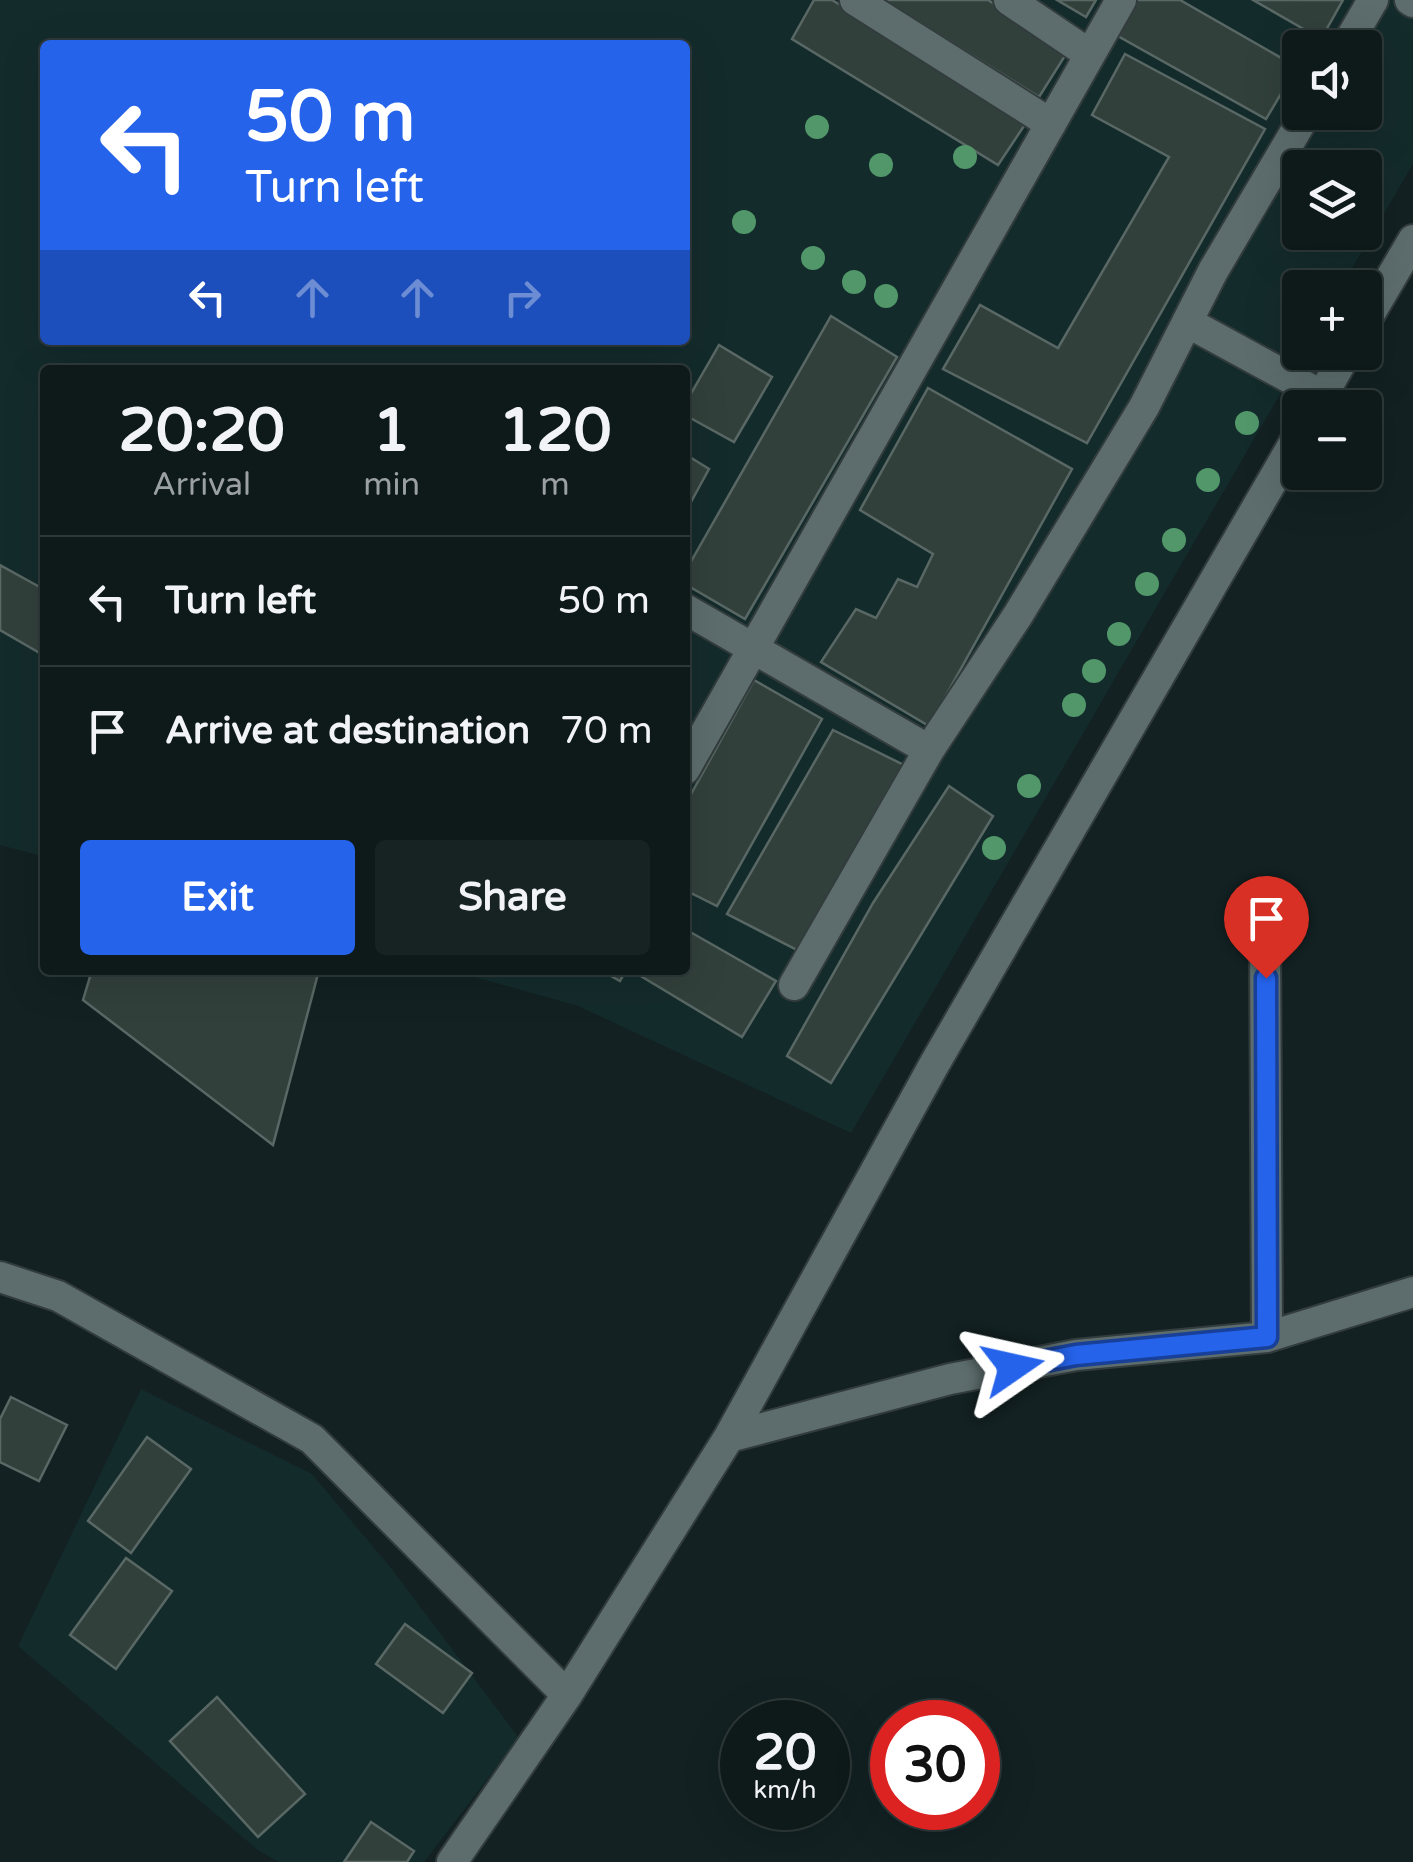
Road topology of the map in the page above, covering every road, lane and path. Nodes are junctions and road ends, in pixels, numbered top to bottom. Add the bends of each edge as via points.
1 (856, 0) edge
2 (1009, 0) edge
3 (1122, 0) edge
4 (1373, 0) edge
5 (1356, 30) edge
6 (1089, 54) junction
7 (1051, 124) junction
8 (1296, 130) edge
9 (1413, 240) edge
10 (1382, 293) edge
11 (1187, 322) junction
12 (1300, 390) edge
13 (1282, 464) edge
14 (690, 613) edge
15 (752, 648) junction
16 (929, 750) junction
17 (690, 760) edge
18 (1265, 938) dead end
19 (794, 985) dead end
20 (0, 1277) edge
21 (1413, 1292) edge
22 (1267, 1337) junction
23 (730, 1437) junction
24 (567, 1695) junction
25 (452, 1862) edge

1 - 7 street
2 - 6 street
3 - 6 street
4 - 5 street
6 - 7 street
7 - 15 street
8 - 11 street
9 - 10 street
11 - 12 street
11 - 16 street via 1124,439
13 - 23 street via 935,1063
14 - 15 street
15 - 16 street
15 - 17 street
16 - 19 street
18 - 22 street
20 - 24 street via 58,1296 312,1440
21 - 22 street
22 - 23 street via 1076,1355 950,1379
23 - 24 street
24 - 25 street

